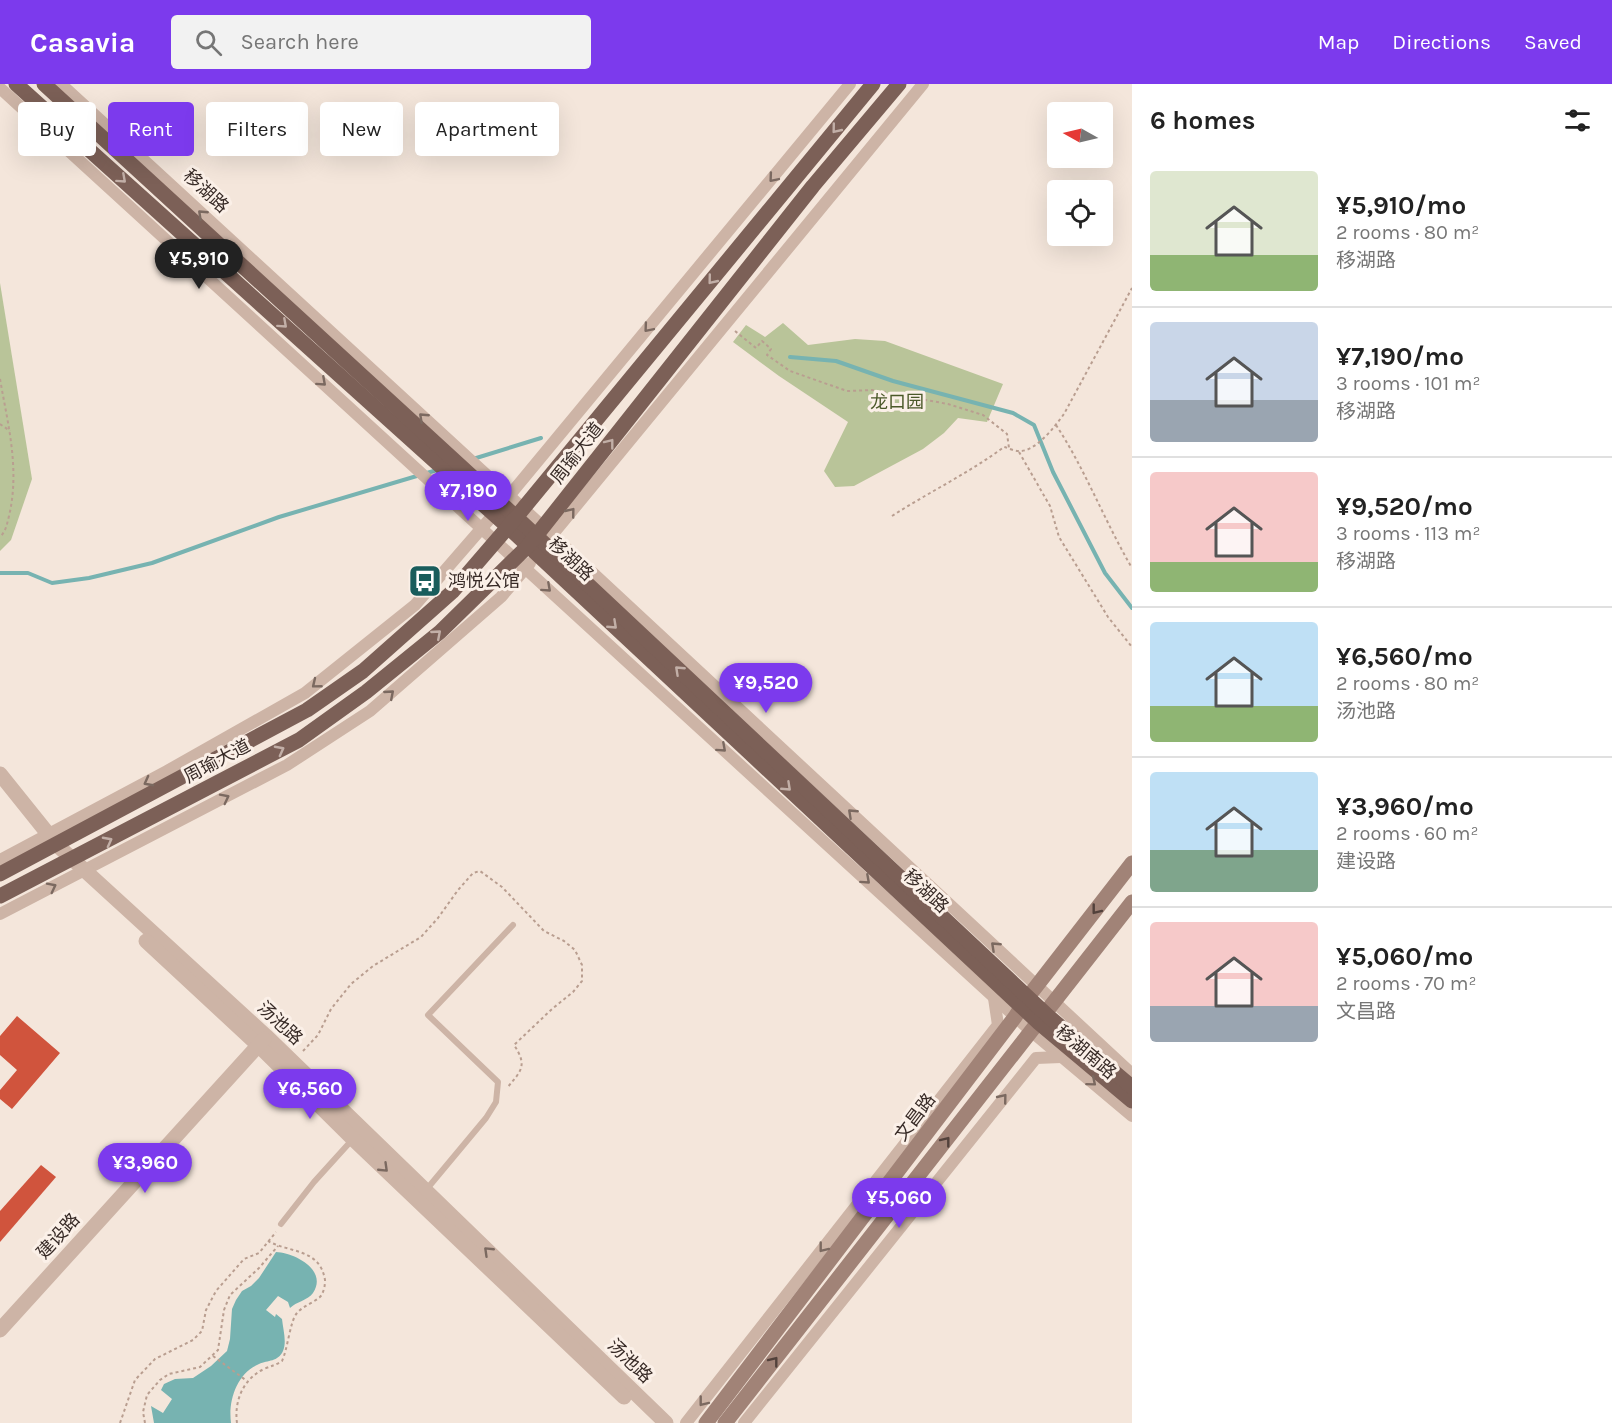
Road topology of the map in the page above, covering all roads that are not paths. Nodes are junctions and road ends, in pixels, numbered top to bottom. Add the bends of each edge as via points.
1 (16, 84) edge
2 (44, 84) edge
3 (61, 84) edge
4 (850, 84) edge
5 (873, 84) edge
6 (899, 84) edge
7 (923, 84) edge
8 (0, 88) edge
9 (457, 464) junction
10 (502, 505) junction
11 (516, 517) junction
12 (482, 529) junction
13 (540, 540) junction
14 (496, 541) junction
15 (520, 564) junction
16 (0, 774) edge
17 (0, 788) edge
18 (49, 842) junction
19 (0, 860) edge
20 (69, 861) junction
21 (1132, 863) edge
22 (81, 873) junction
23 (0, 874) edge
24 (0, 896) edge
25 (1132, 902) edge
26 (0, 914) edge
27 (513, 925) dead end
28 (994, 998) junction
29 (1026, 1002) junction
30 (1043, 1018) junction
31 (262, 1041) junction
32 (1060, 1057) junction
33 (1132, 1074) edge
34 (1132, 1087) edge
35 (1132, 1101) edge
36 (1132, 1116) edge
37 (352, 1139) junction
38 (425, 1190) junction
39 (281, 1224) road end
40 (0, 1330) edge
41 (652, 1423) edge
42 (666, 1423) edge
43 (686, 1423) edge
44 (706, 1423) edge
45 (725, 1423) edge
46 (744, 1423) edge

1 -> 9 main road, 移湖路
2 - 9 main road, 移湖路
9 -> 3 street, 移湖路
4 -> 10 street
5 -> 11 main road, 周瑜大道
13 -> 6 main road, 周瑜大道 via 806,196
13 -> 7 street via 726,324
8 -> 12 street, 移湖路
9 - 10 main road, 移湖路
9 - 10 street, 移湖路
10 - 11 main road, 移湖路
10 - 11 street, 移湖路
10 - 12 street
11 - 13 main road, 移湖路
11 - 13 street, 移湖路
11 - 14 main road, 周瑜大道
12 - 14 street, 移湖路
12 -> 18 street via 414,605 305,693
13 - 15 main road, 周瑜大道
13 - 29 main road, 移湖路
29 -> 13 street, 移湖路
14 - 15 street, 移湖路
14 - 18 main road, 周瑜大道 via 452,592 363,671 307,710
20 -> 15 main road, 周瑜大道 via 299,740 366,692
22 -> 15 street via 287,765 370,711 501,597
15 -> 28 street, 移湖路
16 - 18 street, 汤池路
17 - 18 street, 汤池路
18 - 19 street
18 - 20 street, 汤池路
18 - 23 main road, 周瑜大道
20 - 22 street, 汤池路
20 - 24 main road, 周瑜大道
21 -> 29 main road, 文昌路
26 -> 22 street
22 - 31 street, 汤池路
25 - 30 main road
27 - 38 lane via 428,1015 498,1082 496,1102 486,1118
28 - 29 street, 移湖路
28 -> 43 street via 998,1025
29 - 30 main road, 移湖路
29 - 30 street, 移湖南路
29 - 44 main road, 文昌路
30 - 32 street, 移湖南路
30 - 33 street, 移湖南路
30 - 34 main road, 移湖南路
30 - 35 main road, 移湖南路
45 -> 30 main road
31 - 37 street, 汤池路
31 - 38 street, 汤池路
31 - 40 street, 建设路
32 -> 36 street, 移湖南路
46 -> 32 street via 1036,1058
37 - 39 lane
37 -> 41 street, 汤池路
42 -> 38 street, 汤池路

